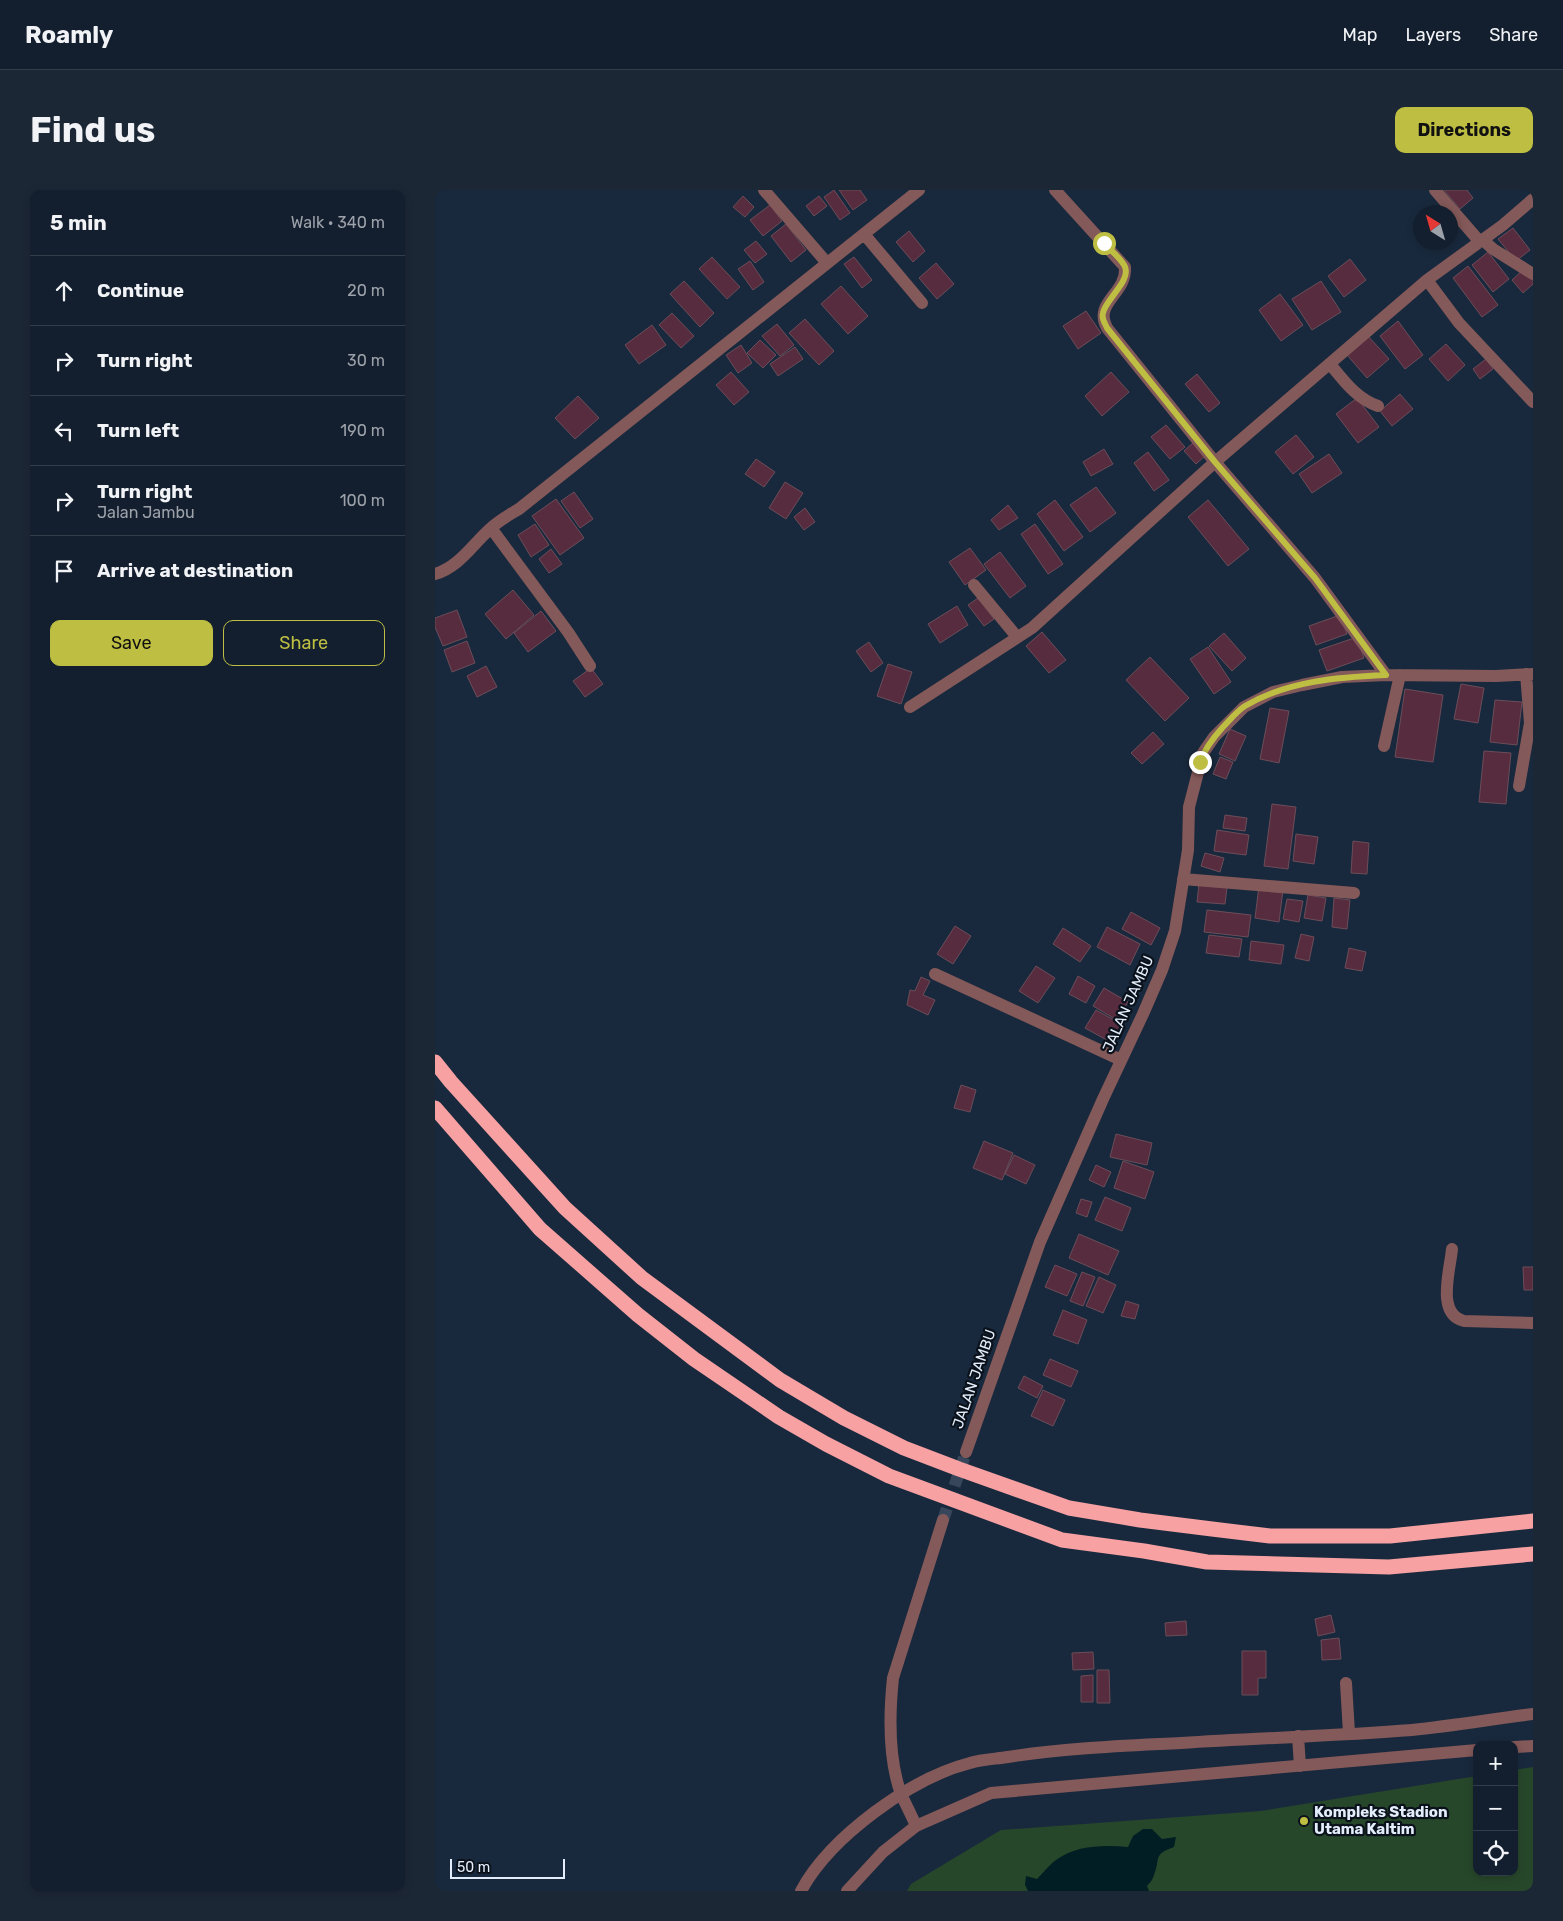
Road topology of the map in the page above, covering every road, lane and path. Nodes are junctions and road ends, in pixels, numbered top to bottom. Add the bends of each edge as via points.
1 (764, 190) edge
2 (919, 190) edge
3 (1055, 190) edge
4 (1435, 190) edge
5 (1533, 199) edge
6 (864, 234) junction
7 (1481, 241) junction
8 (827, 264) junction
9 (1533, 274) edge
10 (1427, 280) junction
11 (921, 303) dead end
12 (1330, 364) junction
13 (1533, 402) edge
14 (1378, 406) dead end
15 (1215, 462) junction
16 (491, 528) junction
17 (435, 574) edge
18 (974, 585) dead end
19 (1017, 637) junction
20 (590, 666) dead end
21 (1530, 674) edge
22 (1386, 675) junction
23 (1400, 675) junction
24 (910, 707) dead end
25 (1383, 746) dead end
26 (1519, 786) dead end
27 (1183, 879) junction
28 (1354, 893) dead end
29 (935, 974) dead end
30 (1121, 1060) junction
31 (435, 1062) edge
32 (435, 1108) edge
33 (1452, 1249) dead end
34 (1533, 1323) edge
35 (966, 1452) tunnel mouth
36 (943, 1520) tunnel mouth
37 (1533, 1522) edge
38 (1533, 1554) edge
39 (1346, 1683) dead end
40 (1533, 1714) edge
41 (1349, 1733) junction
42 (1298, 1736) junction
43 (1533, 1746) edge
44 (1518, 1747) edge
45 (1473, 1750) edge
46 (1300, 1766) junction
47 (902, 1795) junction
48 (917, 1826) junction
49 (801, 1891) edge
50 (847, 1891) edge

1 - 8 street
2 - 6 street
3 - 15 street via 1125,267 1124,280 1103,312 1107,328
4 - 7 street
5 - 7 street
6 - 8 street
6 - 11 street
7 - 9 street
7 - 10 street
8 - 16 street
10 - 12 street
10 - 13 street via 1459,323
12 - 14 street via 1353,391 1366,402
12 - 15 street
15 - 19 street via 1032,628
15 - 22 street via 1315,578
16 - 17 street via 454,564
16 - 20 street
18 - 19 street
19 - 24 street
21 - 23 street, JALAN JAMBU
21 - 26 street via 1530,722
22 - 23 street, JALAN JAMBU
22 - 27 street, JALAN JAMBU via 1342,677 1273,692 1244,707 1226,724 1203,753 1200,762 1189,808 1188,850
23 - 25 street
27 - 28 street
27 - 30 street, JALAN JAMBU via 1175,931 1162,970
29 - 30 street
30 - 35 street, JALAN JAMBU via 1040,1242
31 - 37 highway via 565,1208 642,1278 780,1380 844,1418 904,1448 1069,1508 1213,1530 1270,1536 1391,1536
32 - 38 highway via 540,1229 638,1315 694,1359 779,1416 889,1476 1062,1540 1207,1562 1389,1567
33 - 34 street via 1446,1300 1456,1319
36 - 47 street via 893,1678 891,1749
39 - 41 street
40 - 41 street via 1413,1730
41 - 42 street
42 - 46 street
42 - 47 street via 1094,1748 1004,1757 970,1763 941,1773
43 - 44 street
45 - 46 street
46 - 48 street via 991,1793
47 - 48 street
47 - 49 street via 867,1816 829,1855
48 - 50 street via 883,1852

